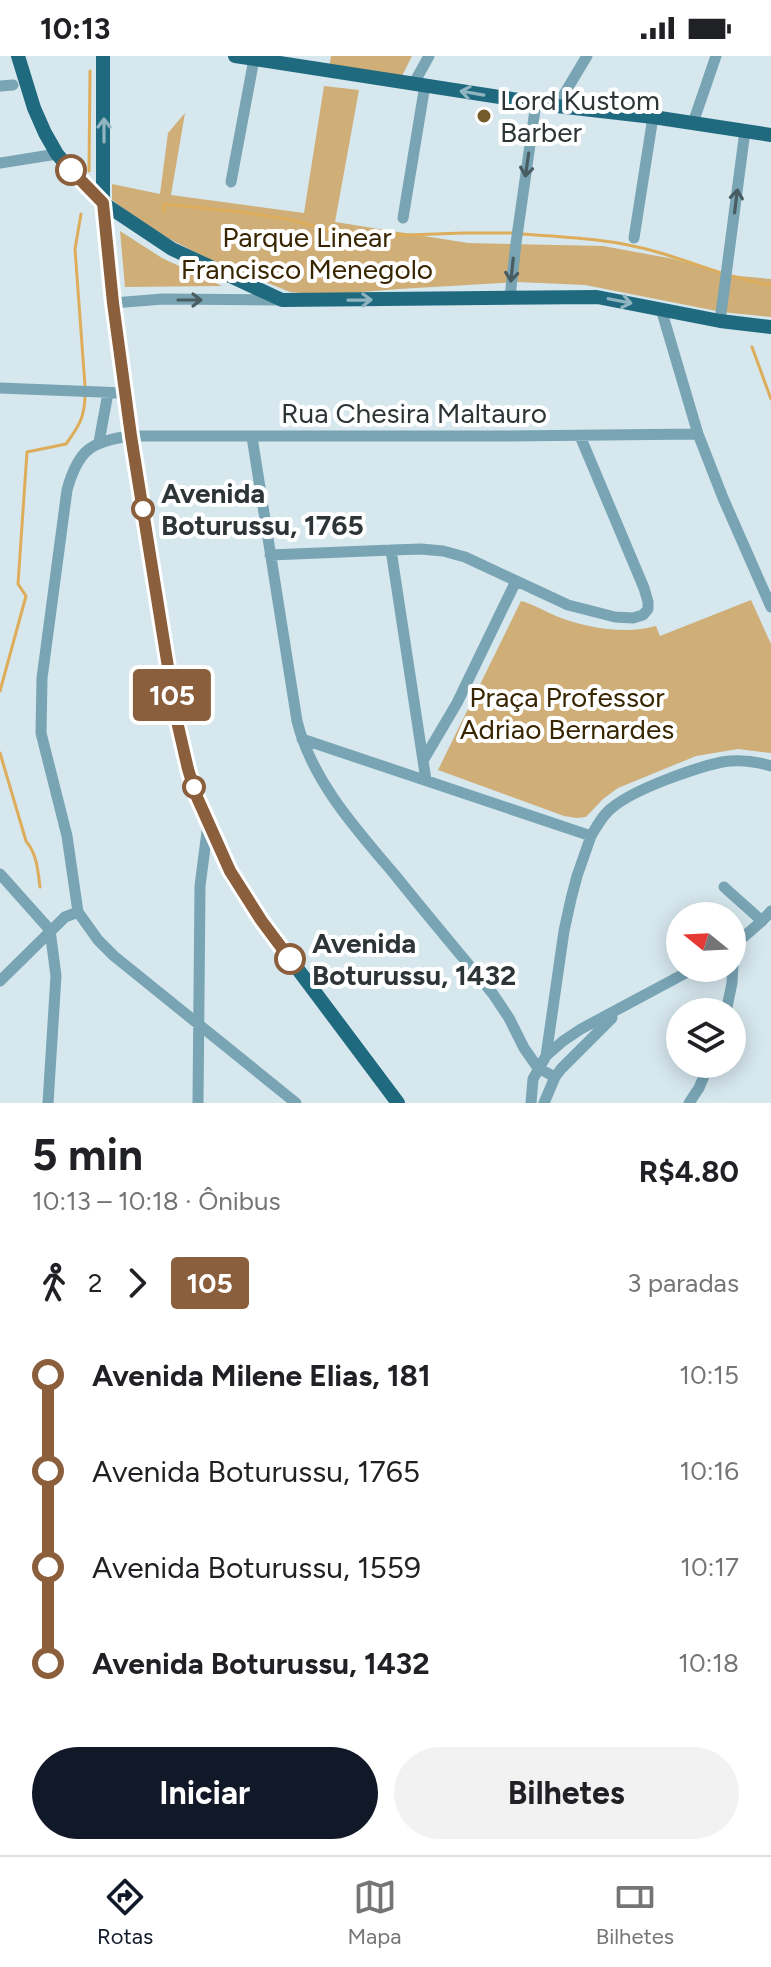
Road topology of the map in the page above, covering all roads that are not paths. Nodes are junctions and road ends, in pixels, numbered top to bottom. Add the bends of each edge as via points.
1 (18, 56) edge
2 (103, 56) edge
3 (235, 56) edge
4 (429, 56) edge
5 (587, 56) edge
6 (716, 56) edge
7 (255, 58) edge
8 (420, 84) junction
9 (536, 103) junction
10 (557, 106) junction
11 (653, 117) junction
12 (693, 123) junction
13 (745, 131) junction
14 (771, 135) edge
15 (57, 154) junction
16 (0, 163) edge
17 (231, 182) dead end
18 (103, 203) junction
19 (403, 218) dead end
20 (634, 238) dead end
21 (510, 297) junction
22 (282, 300) junction
23 (113, 303) junction
24 (661, 309) junction
25 (720, 321) junction
26 (771, 327) edge
27 (0, 388) edge
28 (105, 392) junction
29 (125, 393) junction
30 (698, 434) junction
31 (131, 436) junction
32 (580, 436) junction
33 (252, 437) junction
34 (99, 442) junction
35 (391, 550) junction
36 (270, 555) junction
37 (516, 581) junction
38 (771, 607) edge
39 (302, 739) junction
40 (424, 759) junction
41 (771, 766) edge
42 (426, 780) junction
43 (208, 823) junction
44 (591, 836) junction
45 (0, 874) edge
46 (724, 887) dead end
47 (771, 911) edge
48 (78, 912) junction
49 (762, 921) junction
50 (50, 930) junction
51 (746, 935) edge
52 (0, 981) edge
53 (670, 982) edge
54 (624, 1007) junction
55 (199, 1026) junction
56 (549, 1031) junction
57 (557, 1045) junction
58 (524, 1048) junction
59 (546, 1056) junction
60 (568, 1061) junction
61 (538, 1068) junction
62 (555, 1077) junction
63 (703, 1078) edge
64 (533, 1085) junction
65 (546, 1098) edge
66 (48, 1103) edge
67 (198, 1103) edge
68 (296, 1103) edge
69 (398, 1103) edge
70 (531, 1103) edge
71 (689, 1103) edge

1 - 15 main road via 34,108
18 -> 2 main road
3 - 7 main road
4 - 8 street
5 - 10 street
6 - 12 street
7 - 8 main road
7 - 17 street
9 -> 8 main road
8 - 19 street
9 - 10 main road
9 -> 21 street
10 - 11 main road
11 - 12 main road
11 - 20 street
12 - 13 main road
13 - 14 main road
25 -> 13 street
15 - 16 street
15 - 18 main road
18 - 22 main road via 172,249
18 - 23 main road
22 -> 21 main road
21 -> 24 main road via 597,297
23 -> 22 street
23 - 29 main road
24 - 25 main road
24 - 30 street
25 - 26 main road
27 - 28 street
28 - 29 street
28 - 34 street
29 - 31 main road
30 - 32 street, Rua Chesira Maltauro
30 - 38 street
31 - 33 street, Rua Chesira Maltauro
31 - 34 street, Rua Chesira Maltauro
31 - 43 main road via 176,717
32 - 33 street, Rua Chesira Maltauro
32 - 37 street via 648,609 633,618 590,612
33 - 36 street
34 - 48 street via 79,460 67,490 40,716
35 - 36 street
35 - 37 street via 443,551
35 - 40 street
36 - 39 street
37 - 40 street
39 - 42 street
39 - 58 street via 342,811 493,994
40 - 42 street
41 - 44 street via 723,762 653,786 613,807
42 - 44 street
43 - 55 street via 200,886
43 - 69 main road via 261,920
44 - 56 street via 568,909
45 - 50 street
46 - 49 street
47 - 49 street
48 - 50 street
48 - 55 street via 114,956
49 - 51 street
50 - 52 street
50 - 66 street via 56,976
53 - 54 street
54 - 57 street
54 - 60 street
55 - 67 street
55 - 68 street
56 - 57 street
56 - 59 street
57 - 59 street
57 - 60 street
58 - 61 street
58 - 64 street
59 - 61 street
60 - 62 street
61 - 62 street
61 - 64 street
62 - 65 street
63 - 71 street
64 - 65 street
64 - 70 street

